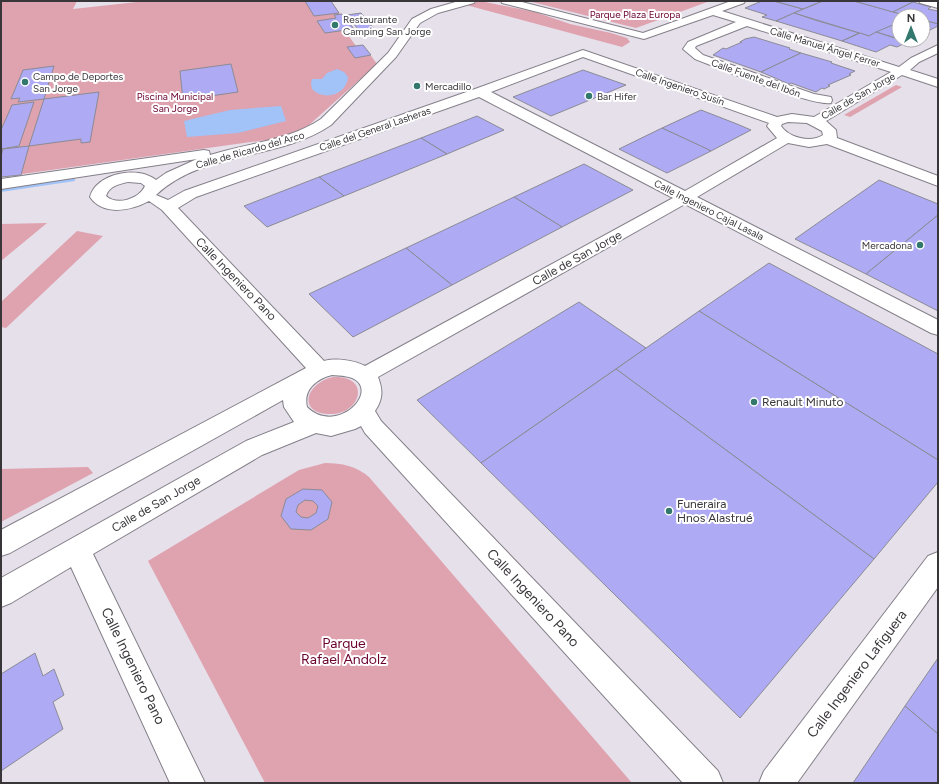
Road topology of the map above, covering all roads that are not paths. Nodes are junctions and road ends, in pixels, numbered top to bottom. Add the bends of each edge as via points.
1 (470, 1) edge
2 (506, 1) edge
3 (740, 1) edge
4 (924, 1) edge
5 (938, 5) edge
6 (712, 11) junction
7 (746, 22) junction
8 (938, 48) edge
9 (582, 53) joint
10 (938, 56) edge
11 (901, 71) junction
12 (938, 83) edge
13 (480, 92) junction
14 (826, 100) dead end
15 (777, 121) junction
16 (815, 122) junction
17 (787, 138) junction
18 (827, 139) junction
19 (265, 146) junction
20 (212, 153) junction
21 (97, 170) junction
22 (130, 178) junction
23 (938, 181) edge
24 (1, 184) edge
25 (149, 193) junction
26 (684, 198) junction
27 (168, 207) junction
28 (938, 328) edge
29 (314, 373) junction
30 (365, 375) junction
31 (364, 411) junction
32 (315, 424) junction
33 (1, 544) edge
34 (77, 550) junction
35 (938, 565) edge
36 (1, 593) edge
37 (188, 783) edge
38 (706, 783) edge
39 (776, 783) edge

1 - 19 street, Calle de Ricardo del Arco via 421,17 392,55 326,122 302,136
2 - 6 street via 644,36
3 - 6 street
4 - 5 street
6 - 7 street, Calle Manuel Ángel Ferrer
7 - 11 street, Calle Manuel Ángel Ferrer
7 - 14 street, Calle Fuente del Ibón via 692,44 689,49 699,57 811,98
8 - 11 street, Calle de San Jorge
9 - 13 street, Calle del General Lasheras
9 - 15 street, Calle Ingeniero Susín
10 - 11 street, Calle de San Jorge via 925,64
11 - 12 street, Calle Manuel Ángel Ferrer
11 - 16 street, Calle de San Jorge
13 - 26 street, Calle Ingeniero Cajal Lasala
13 - 27 street, Calle del General Lasheras via 190,194
15 - 16 street via 793,118
15 - 17 street via 775,129
16 - 18 street via 829,130 830,137
17 - 18 street via 810,143
17 - 26 street, Calle de San Jorge
18 - 23 street
19 - 20 street
19 - 25 street, Calle de Ricardo del Arco via 188,168 171,176
20 - 21 street
20 - 22 street
21 - 22 street
21 - 24 street
22 - 25 street via 149,180 153,185
22 - 25 street, Calle de Ricardo del Arco via 112,182 101,189 99,200 120,205 137,201
25 - 27 street, Calle Ingeniero Pano
26 - 28 street, Calle Ingeniero Cajal Lasala
26 - 30 street, Calle de San Jorge
27 - 29 street, Calle Ingeniero Pano
29 - 30 street via 332,367 344,367
29 - 32 street via 300,384 295,393 294,403 297,412
29 - 33 street
30 - 31 street via 371,383 373,392
31 - 32 street via 342,424
31 - 38 street, Calle Ingeniero Pano via 373,427
32 - 34 street, Calle de San Jorge via 254,448
34 - 36 street, Calle de San Jorge
34 - 37 street, Calle Ingeniero Pano
35 - 39 street, Calle Ingeniero Lafiguera

